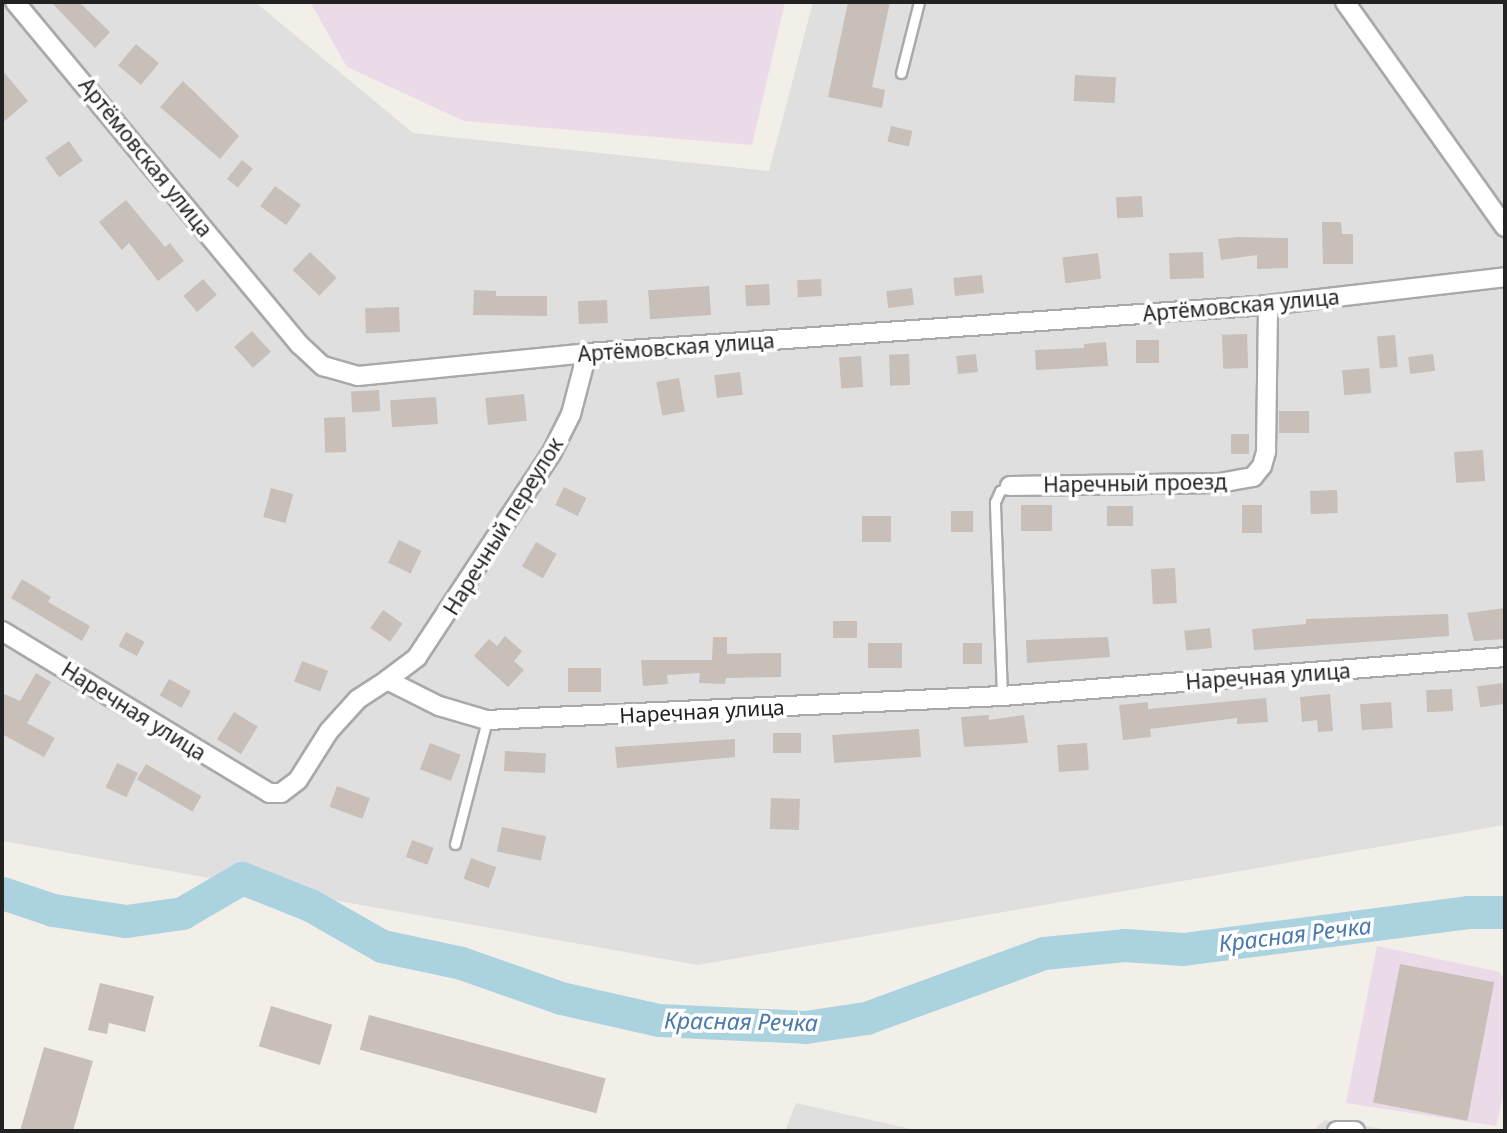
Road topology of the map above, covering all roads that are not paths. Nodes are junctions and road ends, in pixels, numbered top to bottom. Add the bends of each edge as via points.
1 (15, 2) edge
2 (919, 2) edge
3 (1345, 2) edge
4 (901, 73) dead end
5 (1505, 227) edge
6 (1505, 278) edge
7 (1268, 305) junction
8 (587, 353) junction
9 (1010, 486) joint
10 (2, 631) edge
11 (1505, 657) edge
12 (387, 680) junction
13 (1002, 696) junction
14 (487, 720) junction
15 (455, 844) dead end
16 (1337, 1131) edge
17 (1355, 1131) edge

1 - 8 street, Артёмовская улица via 299,344 323,366 358,376
2 - 4 lane
3 - 5 street
6 - 7 street, Артёмовская улица
7 - 8 street, Артёмовская улица
7 - 9 street, Наречный проезд via 1266,452 1262,467 1252,477 1219,483
8 - 12 street, Наречный переулок via 571,414 552,452 417,657
9 - 13 lane via 1000,491 995,502
10 - 12 street, Наречная улица via 270,793 281,793 298,780 328,730 358,699
11 - 13 street, Наречная улица
12 - 14 street, Наречная улица via 439,706
13 - 14 street, Наречная улица
14 - 15 lane
16 - 17 street

